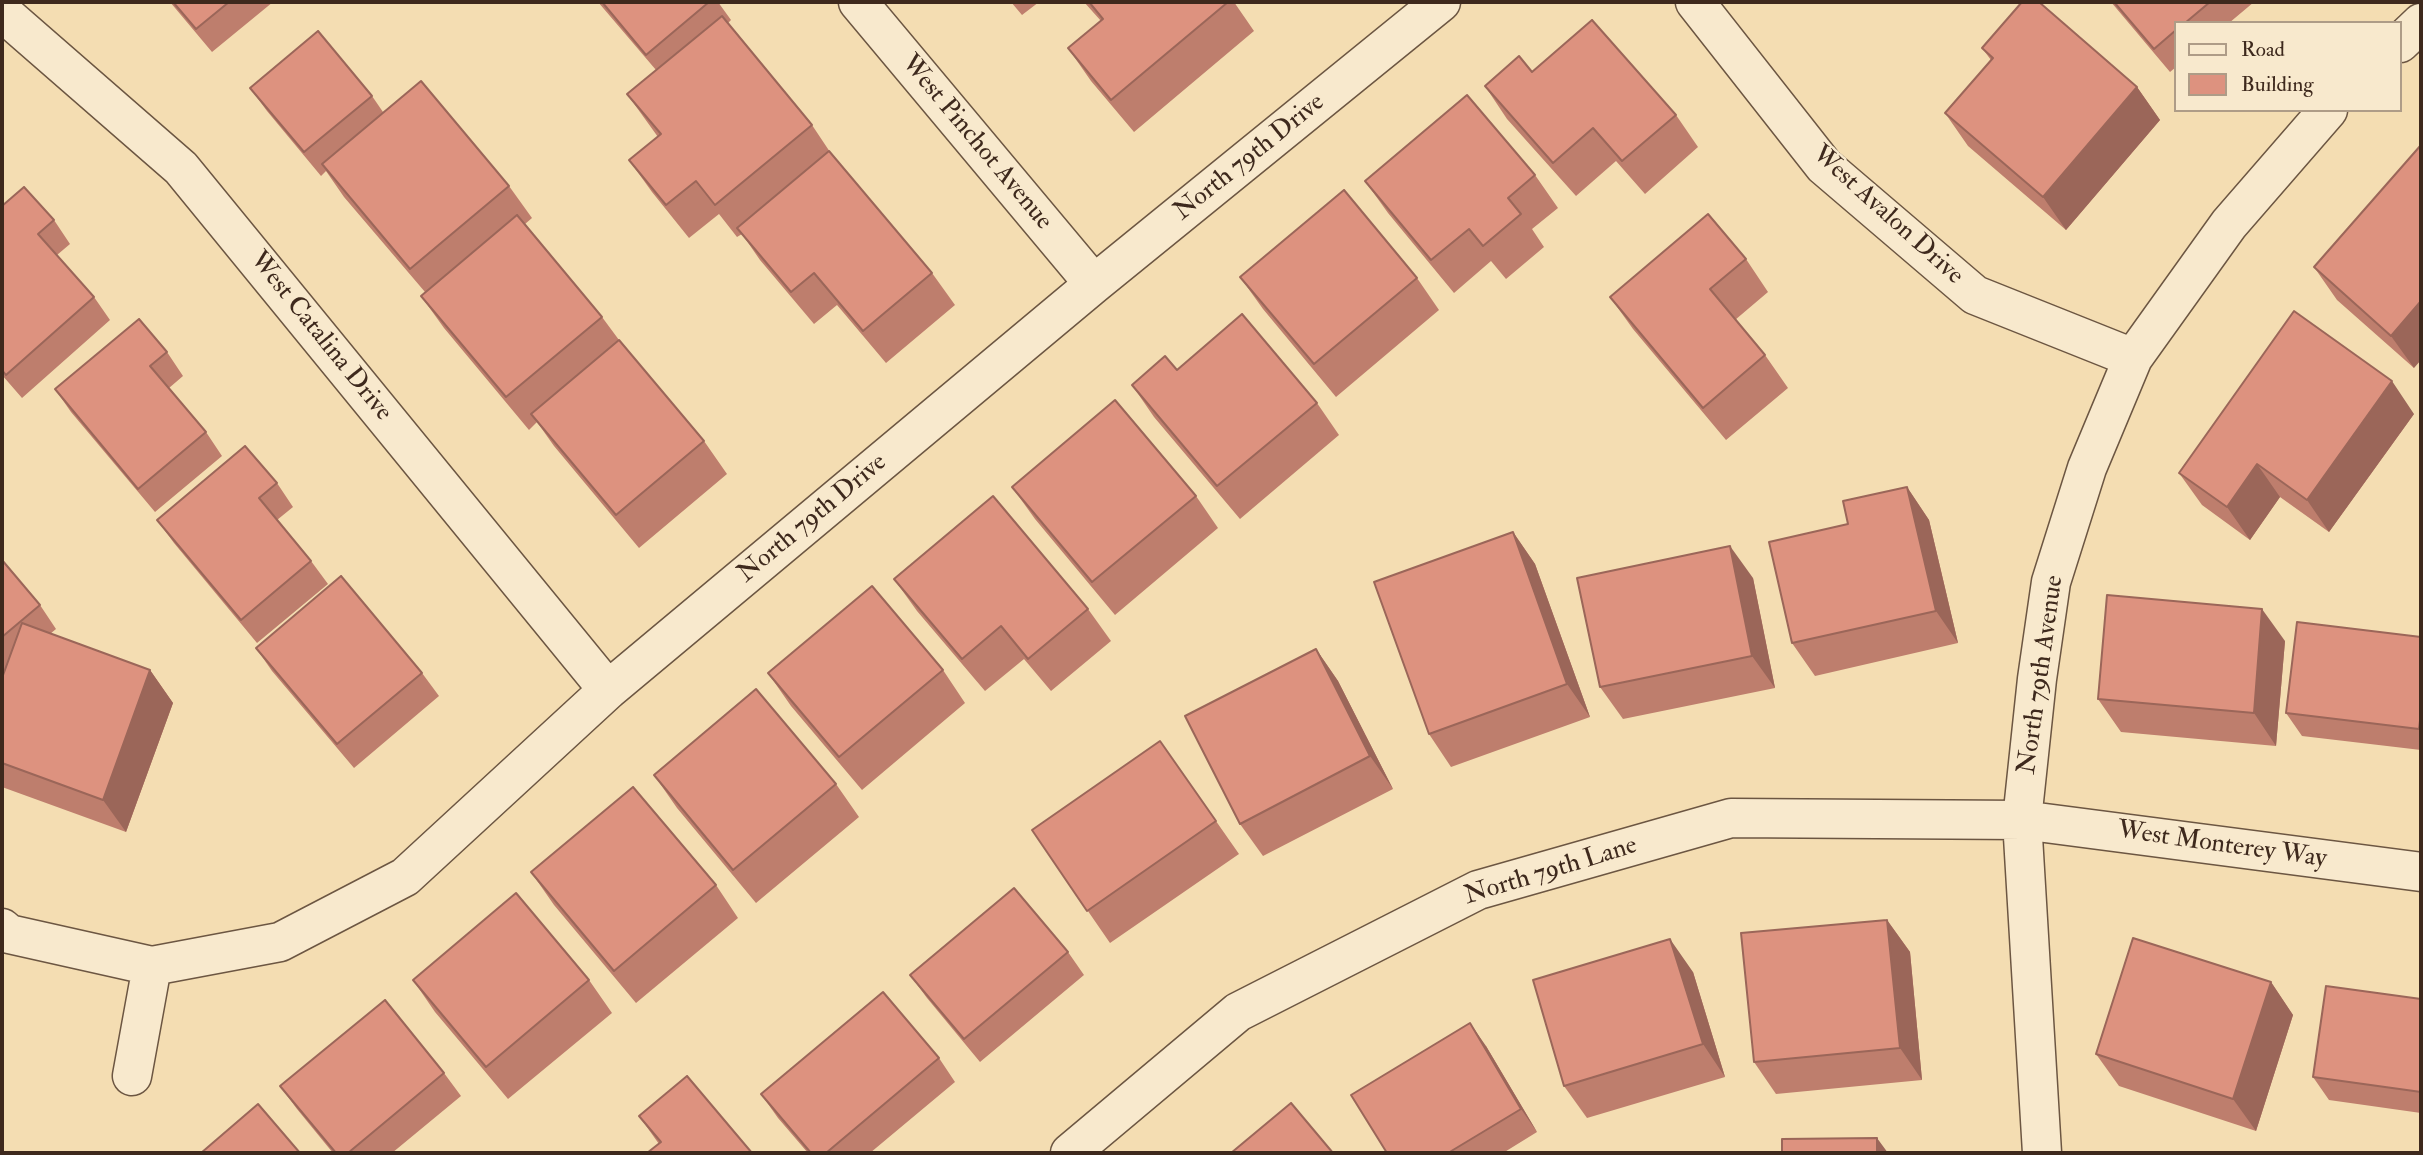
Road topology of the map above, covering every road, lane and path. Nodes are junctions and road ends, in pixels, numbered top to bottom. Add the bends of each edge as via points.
1 (858, 2) edge
2 (1441, 2) edge
3 (1695, 2) edge
4 (2, 12) edge
5 (2421, 23) edge
6 (2402, 41) edge
7 (2326, 112) edge
8 (1094, 284) junction
9 (2133, 358) junction
10 (608, 690) junction
11 (2022, 820) junction
12 (2421, 872) edge
13 (2, 928) edge
14 (152, 966) junction
15 (132, 1076) dead end
16 (1070, 1153) edge
17 (2042, 1153) edge

1 - 8 street, West Pinchot Avenue
2 - 8 street, North 79th Drive
3 - 9 street, West Avalon Drive via 1824,166 1975,295
4 - 10 street, West Catalina Drive via 181,168
5 - 6 street
7 - 9 street, North 79th Avenue via 2229,223
8 - 10 street, North 79th Drive
9 - 11 street, North 79th Avenue via 2087,468 2051,582
10 - 14 street, North 79th Drive via 405,877 280,942
11 - 12 street, West Monterey Way
11 - 16 street, North 79th Lane via 1731,818 1478,890 1238,1012
11 - 17 street, North 79th Avenue
13 - 14 street via 9,934
14 - 15 street

